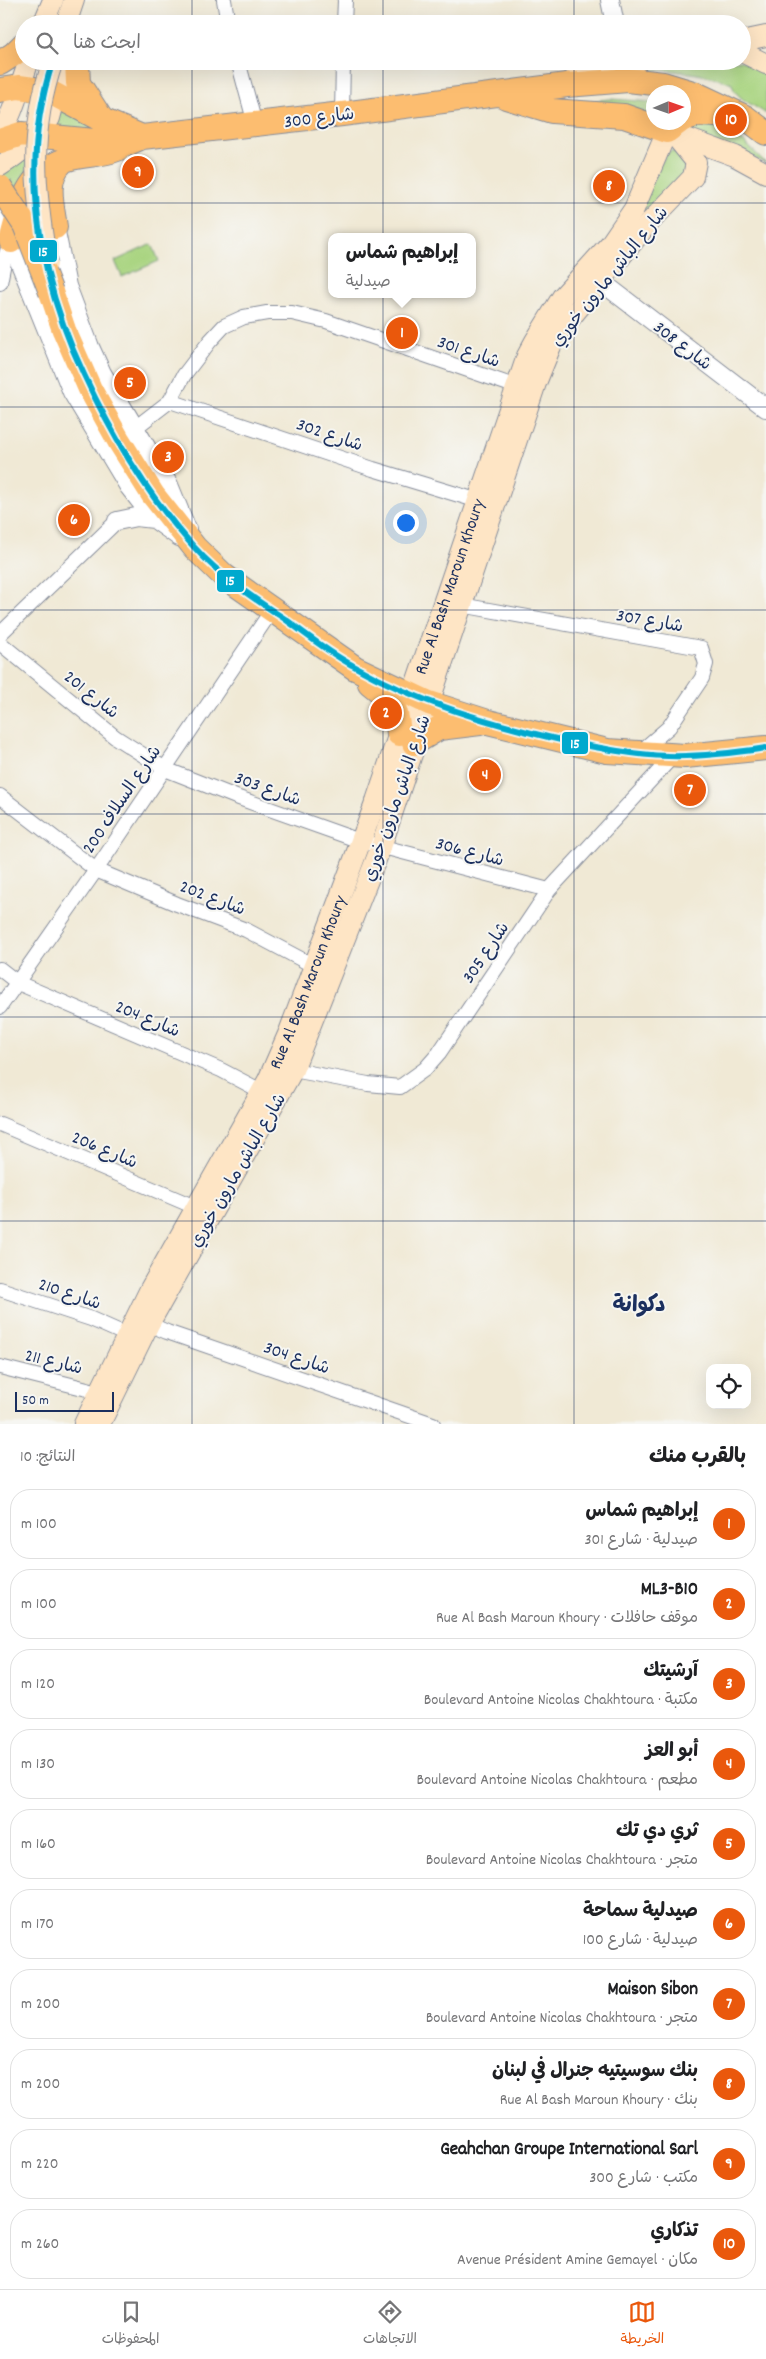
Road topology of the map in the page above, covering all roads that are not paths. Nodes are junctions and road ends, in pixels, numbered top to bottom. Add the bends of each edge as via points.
1 (54, 0) edge
2 (74, 0) edge
3 (85, 0) edge
4 (224, 0) edge
5 (345, 0) edge
6 (610, 0) edge
7 (47, 15) edge
8 (52, 15) edge
9 (69, 15) edge
10 (81, 15) edge
11 (226, 15) edge
12 (344, 15) edge
13 (613, 15) edge
14 (766, 36) edge
15 (751, 39) edge
16 (15, 51) edge
17 (751, 56) edge
18 (0, 63) edge
19 (766, 64) edge
20 (23, 70) edge
21 (36, 70) edge
22 (77, 70) edge
23 (240, 70) edge
24 (343, 70) edge
25 (597, 70) edge
26 (56, 79) edge
27 (567, 85) junction
28 (10, 89) edge
29 (497, 95) junction
30 (342, 114) junction
31 (745, 117) junction
32 (691, 118) edge
33 (102, 120) junction
34 (646, 120) edge
35 (255, 124) junction
36 (672, 130) edge
37 (677, 130) edge
38 (683, 130) edge
39 (3, 132) edge
40 (766, 133) edge
41 (36, 135) junction
42 (134, 140) junction
43 (62, 162) junction
44 (0, 166) edge
45 (766, 173) edge
46 (0, 187) edge
47 (0, 192) edge
48 (24, 196) junction
49 (0, 219) edge
50 (55, 227) junction
51 (11, 241) junction
52 (593, 275) junction
53 (0, 283) edge
54 (52, 292) junction
55 (517, 388) junction
56 (170, 401) junction
57 (766, 408) edge
58 (135, 428) junction
59 (129, 487) junction
60 (479, 501) junction
61 (154, 519) junction
62 (117, 521) junction
63 (195, 548) junction
64 (461, 605) junction
65 (272, 610) junction
66 (0, 634) edge
67 (0, 643) edge
68 (355, 668) junction
69 (421, 699) junction
70 (488, 722) junction
71 (406, 739) junction
72 (766, 748) edge
73 (638, 754) junction
74 (673, 756) junction
75 (164, 769) junction
76 (0, 796) edge
77 (360, 841) junction
78 (381, 847) junction
79 (96, 870) junction
80 (549, 890) junction
81 (314, 966) junction
82 (0, 969) edge
83 (18, 982) junction
84 (0, 1007) edge
85 (293, 1070) junction
86 (262, 1090) junction
87 (0, 1124) edge
88 (195, 1208) junction
89 (1, 1294) edge
90 (158, 1328) junction
91 (127, 1335) junction
92 (0, 1367) edge
93 (99, 1392) junction
94 (84, 1424) edge
95 (100, 1424) edge
96 (433, 1424) edge

1 - 7 main road
1 - 8 main road
2 - 9 main road
3 - 10 main road
4 - 11 street
5 - 12 street
6 - 13 street
14 - 15 main road
16 - 18 highway
17 - 19 main road
20 - 28 main road
21 - 26 main road via 35,75 39,80
22 - 33 highway via 78,83
23 - 35 street
24 - 30 street
25 - 27 main road via 581,74
26 - 28 highway via 43,89
26 - 33 highway
26 - 41 main road via 50,118
26 - 54 main road, bridge via 39,109 36,147 39,211
27 - 29 highway, شارع 300
27 - 31 highway, شارع 300 via 646,81 696,94
28 - 39 main road via 17,102
29 - 30 highway, شارع 300
29 - 34 highway via 552,110
30 - 35 highway, شارع 300
31 - 32 highway via 698,114
31 - 40 highway, شارع 300
33 - 42 highway
35 - 42 highway, شارع 300
36 - 52 main road, Rue Al Bash Maroun Khoury via 656,152 634,209
37 - 52 main road, شارع الباش مارون خوري via 696,162 695,172 646,226
38 - 45 main road
39 - 41 highway
41 - 42 highway
41 - 44 main road
42 - 43 highway via 114,151
43 - 48 highway via 40,174
43 - 50 highway via 51,181
46 - 54 highway, bridge via 25,225
47 - 48 street
48 - 50 street via 41,203
48 - 51 highway
49 - 51 street
50 - 58 street via 66,286 79,322 102,373
51 - 53 street via 4,257
51 - 59 street via 72,392
52 - 55 main road, Rue Al Bash Maroun Khoury via 562,297 534,340
52 - 57 street, شارع 308
52 - 64 main road, شارع الباش مارون خوري via 544,361
54 - 63 highway via 64,330 118,441 153,495
55 - 56 street, شارع 301 via 326,321 292,313 267,313 244,317 224,326 189,368
55 - 60 main road, Rue Al Bash Maroun Khoury
56 - 58 street, شارع 301
56 - 60 street, شارع 302
58 - 63 street via 170,486
59 - 61 street
59 - 62 street
60 - 69 main road, Rue Al Bash Maroun Khoury
61 - 62 street via 136,517
61 - 63 street
62 - 66 street
63 - 65 highway via 224,576
64 - 69 main road, شارع الباش مارون خوري
64 - 73 street, شارع 307 via 701,648 706,664 702,678 669,728
65 - 68 highway
65 - 75 street, 200 شارع السلاف
67 - 75 street, شارع 201 via 115,737
68 - 69 highway
68 - 71 highway via 391,700
69 - 70 highway
69 - 71 main road, Rue Al Bash Maroun Khoury
70 - 71 highway via 439,728
70 - 73 highway via 607,751
71 - 77 main road, Rue Al Bash Maroun Khoury
71 - 78 main road, شارع الباش مارون خوري
72 - 74 highway
73 - 74 highway
74 - 80 street, شارع 305
75 - 77 street, شارع 303
75 - 79 street, 200 شارع السلاف
76 - 79 street, شارع 202
77 - 78 street, شارع 303
77 - 81 main road, Rue Al Bash Maroun Khoury
78 - 80 street, شارع 306
78 - 85 main road, شارع الباش مارون خوري
79 - 81 street, شارع 202 via 246,930
79 - 83 street, 200 شارع السلاف
80 - 85 street, شارع 305 via 439,1053 425,1069 400,1088
81 - 86 main road, Rue Al Bash Maroun Khoury
82 - 83 street, شارع 204
83 - 84 street, 200 شارع السلاف
83 - 86 street, شارع 204
85 - 90 main road, شارع الباش مارون خوري
86 - 88 main road, Rue Al Bash Maroun Khoury
87 - 88 street, شارع 206
88 - 91 main road, Rue Al Bash Maroun Khoury
89 - 91 street, شارع 210 via 91,1319
90 - 95 main road, شارع الباش مارون خوري
90 - 96 street, شارع 304
91 - 93 main road, Rue Al Bash Maroun Khoury
92 - 93 street, شارع 211
93 - 94 main road, Rue Al Bash Maroun Khoury

